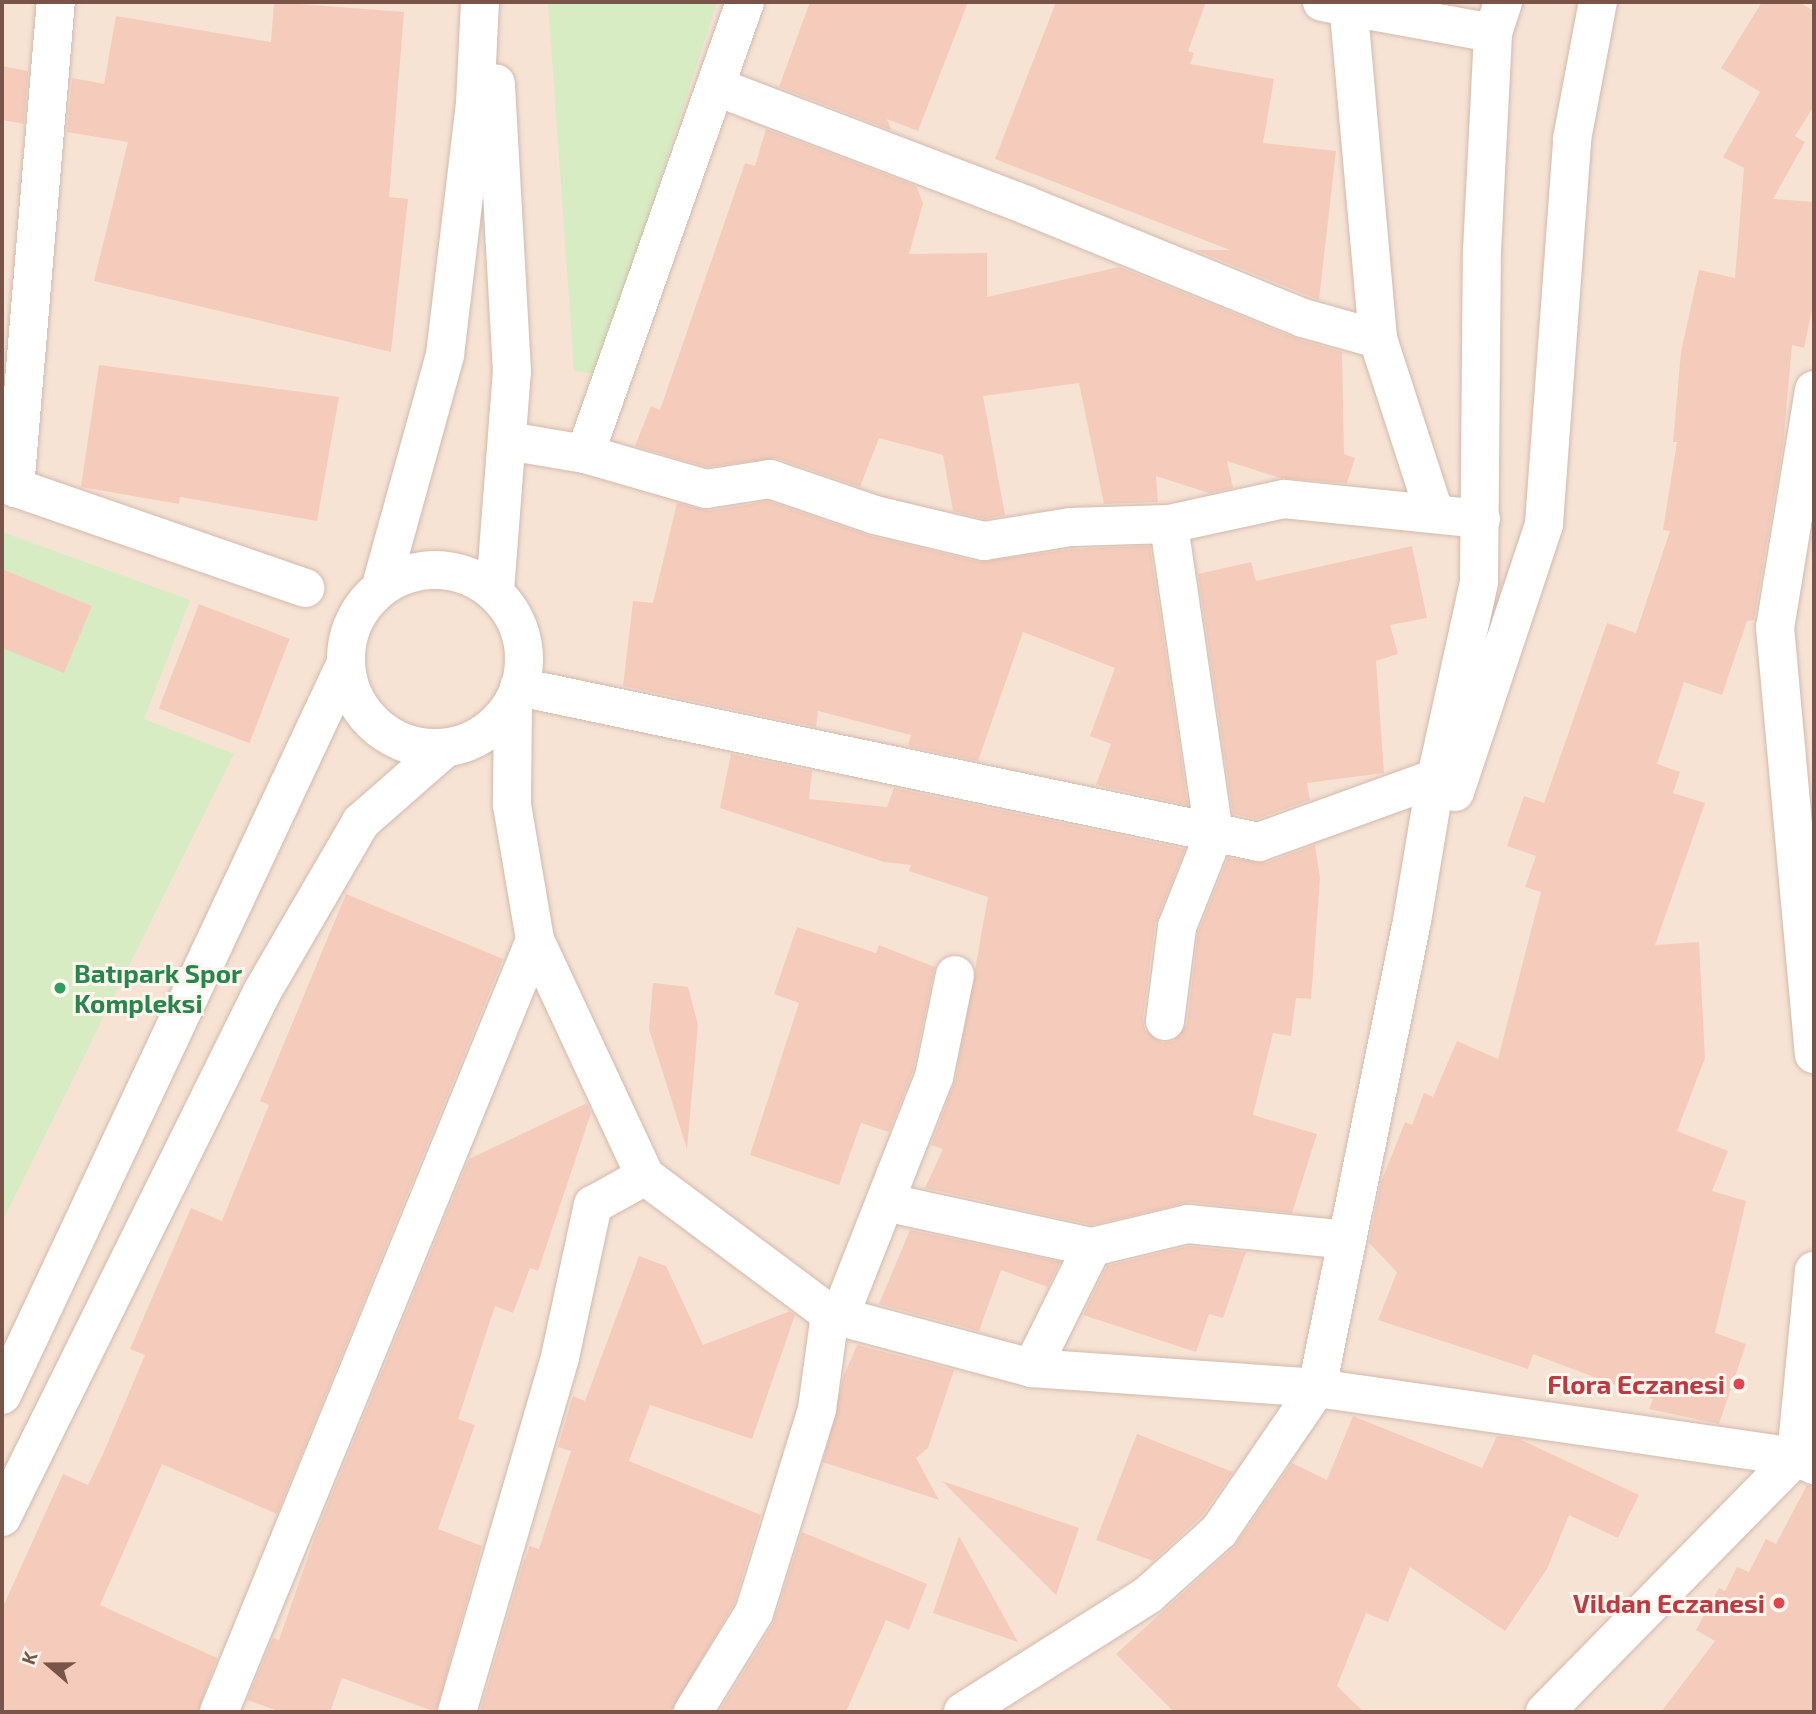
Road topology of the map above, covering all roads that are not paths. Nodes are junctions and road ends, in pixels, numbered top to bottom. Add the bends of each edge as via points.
1 (56, 2) edge
2 (480, 2) edge
3 (491, 2) edge
4 (745, 2) edge
5 (1598, 2) edge
6 (1338, 4) edge
7 (1498, 17) edge
8 (717, 88) junction
9 (1378, 339) junction
10 (1814, 390) edge
11 (508, 441) junction
12 (585, 454) junction
13 (9, 485) edge
14 (1435, 514) junction
15 (1481, 519) junction
16 (1169, 523) junction
17 (381, 586) junction
18 (304, 588) dead end
19 (495, 591) junction
20 (345, 665) junction
21 (516, 695) junction
22 (444, 749) junction
23 (1436, 778) junction
24 (1214, 834) junction
25 (1412, 921) junction
26 (536, 940) junction
27 (955, 975) dead end
28 (1165, 1021) dead end
29 (1814, 1054) edge
30 (645, 1176) junction
31 (885, 1202) junction
32 (1347, 1240) junction
33 (1092, 1247) junction
34 (1814, 1271) edge
35 (835, 1316) junction
36 (1032, 1368) junction
37 (1317, 1388) junction
38 (2, 1395) edge
39 (1805, 1461) edge
40 (2, 1517) edge
41 (219, 1712) edge
42 (457, 1712) edge
43 (694, 1712) edge
44 (963, 1712) edge
45 (1545, 1712) edge

1 - 13 street
2 - 17 street via 475,104 445,355
3 - 11 street via 512,372
4 - 8 street
5 - 25 street via 1572,139 1545,524
6 - 7 street
6 - 9 street
7 - 15 street via 1482,251
8 - 9 street via 1026,205 1303,318
8 - 12 street
9 - 14 street
10 - 29 street via 1775,627
11 - 12 street
11 - 19 street
12 - 16 street via 706,489 770,479 875,514 984,541 1071,527
13 - 18 street
14 - 15 street
14 - 16 street via 1284,499
15 - 23 street via 1479,582
16 - 24 street
17 - 19 street via 411,572 439,569 469,575
17 - 20 street via 361,609 348,636
19 - 21 street via 513,615 523,643
20 - 22 street via 367,718 388,736 415,746
20 - 38 street
21 - 22 street via 495,726 471,741
21 - 24 street
21 - 26 street via 512,805
22 - 40 street via 361,822 262,992
23 - 24 street via 1259,842
23 - 25 street
24 - 28 street via 1177,927
25 - 32 street
26 - 30 street
26 - 41 street
27 - 31 street via 934,1077
30 - 35 street
30 - 42 street via 593,1205 560,1357
31 - 33 street
31 - 35 street
32 - 33 street via 1188,1224
32 - 37 street
33 - 36 street
34 - 39 street
35 - 36 street
35 - 43 street via 817,1409 754,1613
36 - 37 street
37 - 39 street
37 - 44 street via 1219,1531 1148,1595
39 - 45 street

